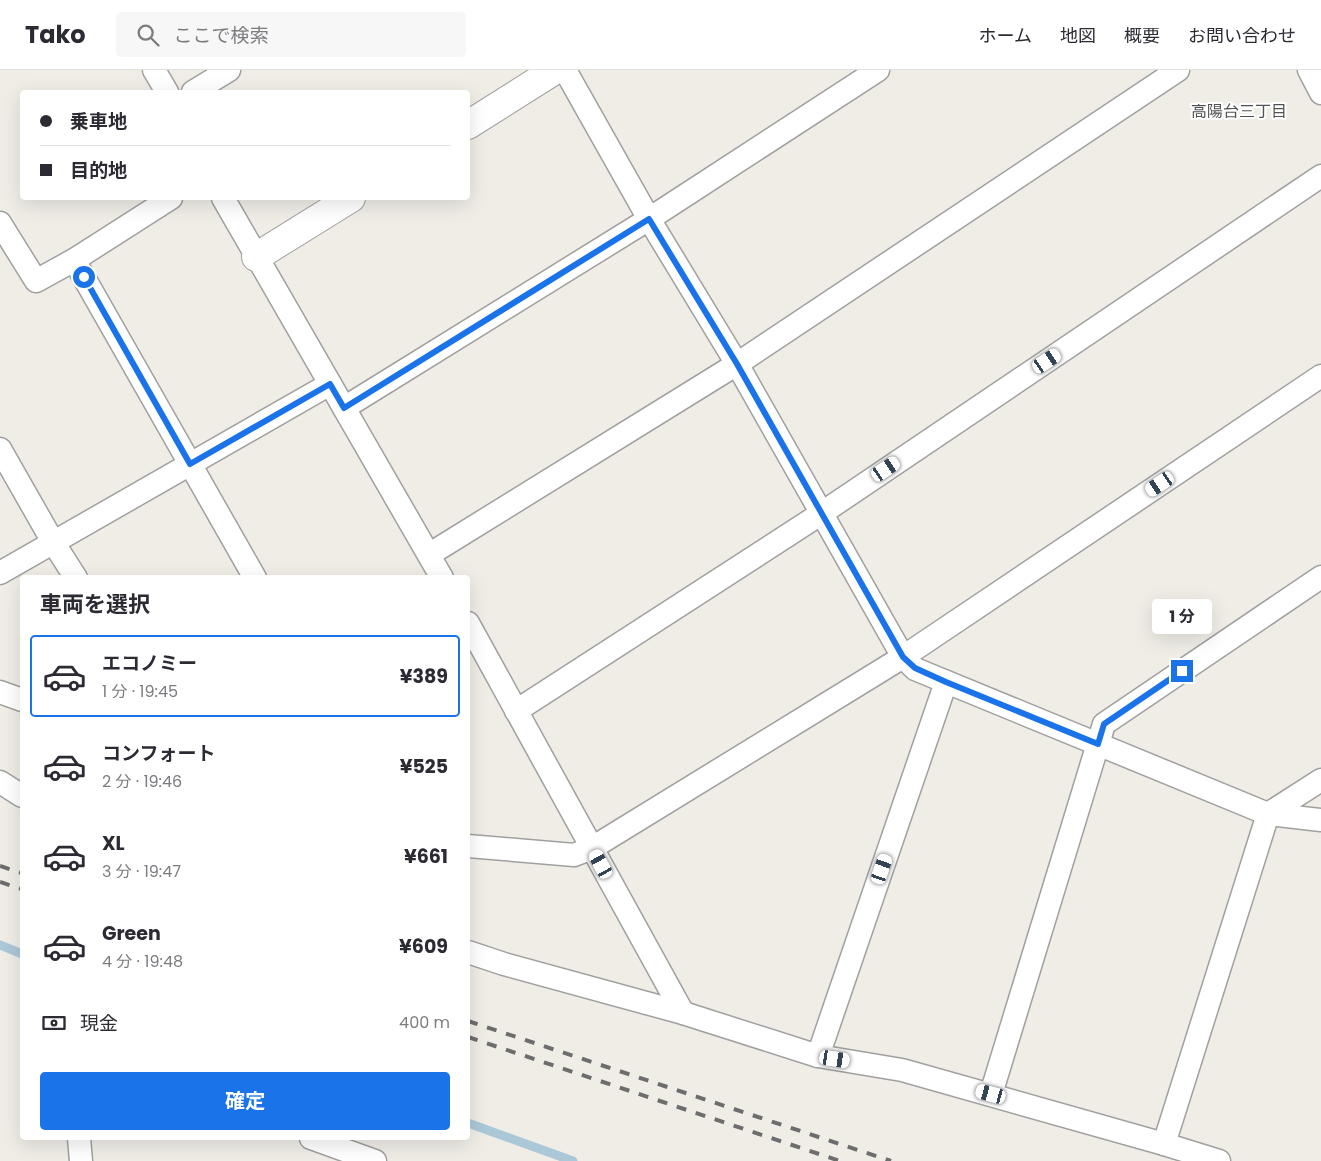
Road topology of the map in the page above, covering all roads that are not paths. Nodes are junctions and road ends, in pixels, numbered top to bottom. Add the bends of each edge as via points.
1 (154, 70) edge
2 (229, 70) edge
3 (555, 70) edge
4 (565, 70) edge
5 (878, 70) edge
6 (1178, 70) edge
7 (1309, 70) edge
8 (166, 90) edge
9 (196, 90) edge
10 (1321, 93) edge
11 (470, 124) edge
12 (1321, 176) edge
13 (168, 200) edge
14 (224, 200) edge
15 (348, 200) edge
16 (649, 219) junction
17 (0, 223) edge
18 (256, 257) junction
19 (74, 260) junction
20 (737, 364) junction
21 (1321, 376) edge
22 (330, 384) junction
23 (344, 408) junction
24 (0, 449) edge
25 (190, 464) junction
26 (822, 513) junction
27 (53, 542) junction
28 (430, 554) junction
29 (0, 573) edge
30 (74, 575) edge
31 (253, 575) edge
32 (440, 575) edge
33 (1321, 577) edge
34 (470, 629) edge
35 (903, 657) junction
36 (946, 682) junction
37 (0, 692) edge
38 (20, 699) edge
39 (516, 711) junction
40 (1098, 744) junction
41 (1321, 780) edge
42 (0, 782) edge
43 (20, 795) edge
44 (1268, 814) junction
45 (1321, 820) edge
46 (470, 846) edge
47 (592, 848) junction
48 (470, 953) edge
49 (683, 1013) junction
50 (818, 1056) junction
51 (991, 1094) junction
52 (79, 1140) edge
53 (315, 1140) edge
54 (1164, 1144) junction
55 (343, 1156) edge
56 (81, 1161) edge
57 (375, 1161) edge
58 (1219, 1161) edge

1 - 8 street
2 - 9 street
3 - 11 street
4 - 16 street
5 - 16 street
6 - 20 street
7 - 10 street
12 - 26 street
13 - 19 street
14 - 18 street
15 - 18 street
16 - 20 street
16 - 23 street
17 - 19 street via 36,282
18 - 22 street
19 - 25 street
20 - 26 street
20 - 28 street
21 - 35 street
22 - 23 street
22 - 25 street
23 - 28 street
24 - 27 street
25 - 27 street
25 - 31 street
26 - 35 street
26 - 39 street
27 - 29 street
27 - 30 street
28 - 32 street
33 - 40 street via 1104,724
34 - 39 street
35 - 36 street via 915,668
35 - 47 street
36 - 40 street
36 - 50 street
37 - 38 street
39 - 47 street
40 - 44 street
40 - 51 street
41 - 44 street
42 - 43 street
44 - 45 street
44 - 54 street
46 - 47 street via 574,855
47 - 49 street
48 - 49 street
49 - 50 street
50 - 51 street via 902,1070
51 - 54 street
52 - 56 street
53 - 55 street
54 - 58 street
55 - 57 street

